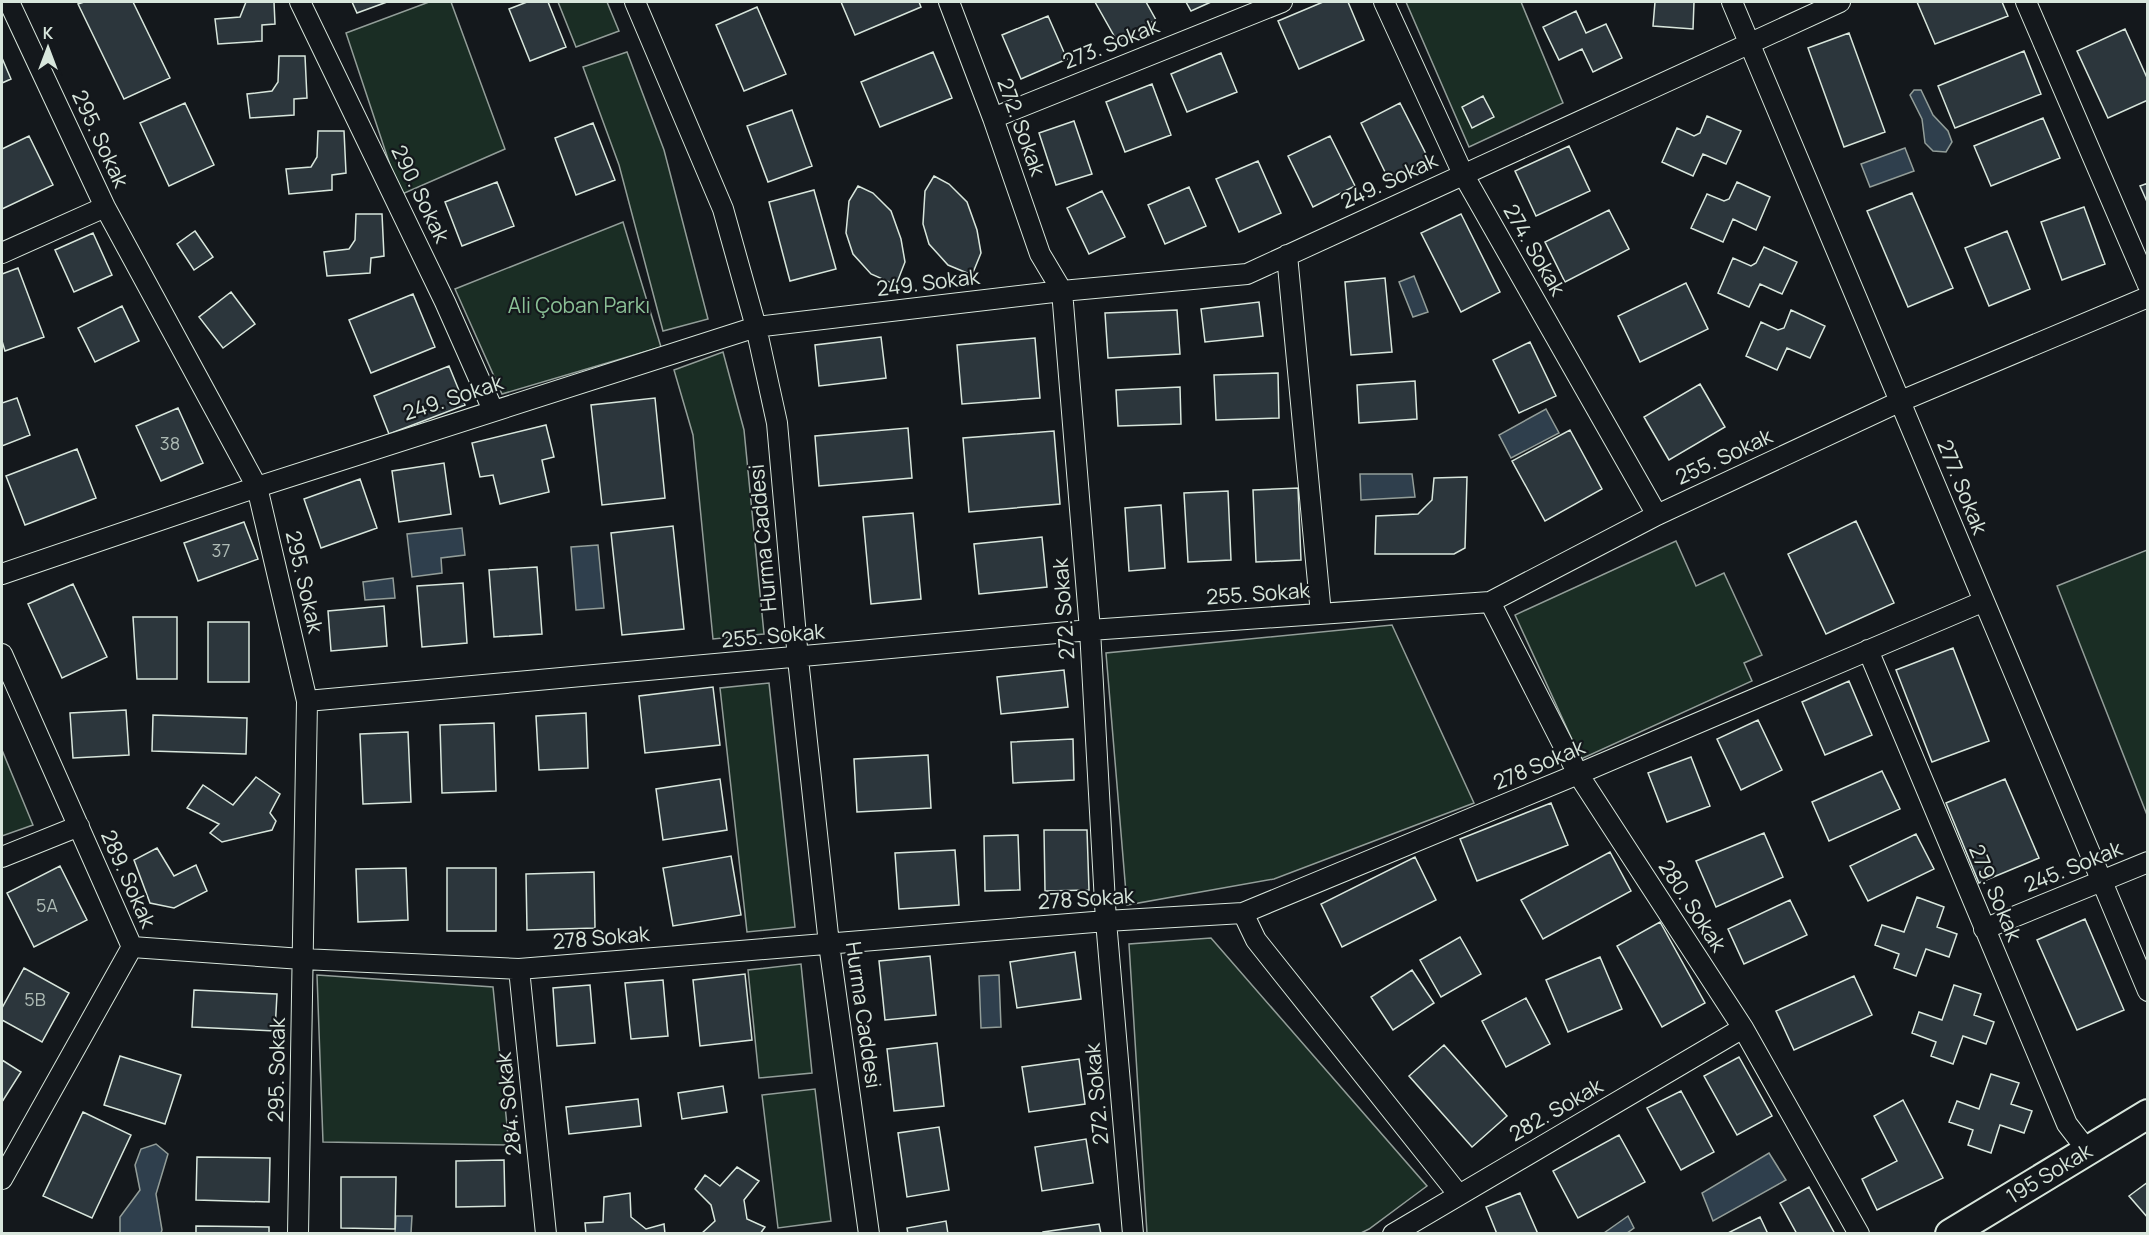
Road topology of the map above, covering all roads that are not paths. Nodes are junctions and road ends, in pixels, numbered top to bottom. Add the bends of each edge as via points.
1 (9, 2) edge
2 (300, 2) edge
3 (635, 2) edge
4 (949, 2) edge
5 (1282, 2) edge
6 (1384, 2) edge
7 (1732, 2) edge
8 (1840, 2) edge
9 (2026, 2) edge
10 (1750, 42) junction
11 (993, 118) junction
12 (1463, 174) junction
13 (105, 207) junction
14 (2, 253) edge
15 (1287, 255) junction
16 (2148, 285) edge
17 (1062, 291) junction
18 (2148, 297) edge
19 (756, 327) junction
20 (1901, 401) junction
21 (493, 410) junction
22 (257, 487) junction
23 (1657, 515) junction
24 (2, 574) edge
25 (1490, 602) junction
26 (1982, 602) junction
27 (1322, 614) junction
28 (1090, 630) junction
29 (1868, 650) junction
30 (2, 654) edge
31 (798, 659) junction
32 (307, 701) junction
33 (1578, 774) junction
34 (78, 826) junction
35 (2, 858) edge
36 (2148, 862) edge
37 (2101, 882) junction
38 (1243, 914) junction
39 (1106, 921) junction
40 (1984, 929) junction
41 (829, 944) junction
42 (132, 946) junction
43 (302, 958) junction
44 (519, 969) junction
45 (2148, 991) edge
46 (1743, 1028) junction
47 (2148, 1114) edge
48 (2087, 1150) junction
49 (2, 1179) edge
50 (1459, 1195) junction
51 (298, 1233) edge
52 (546, 1233) edge
53 (869, 1233) edge
54 (1133, 1233) edge
55 (1393, 1233) edge
56 (1859, 1233) edge
57 (1950, 1233) edge

1 - 13 street, 295. Sokak
2 - 21 street, 290. Sokak
3 - 19 street, Hurma Caddesi via 723,209
4 - 11 street, 272. Sokak
5 - 11 street, 273. Sokak
6 - 12 street, 274. Sokak
7 - 10 street, 277. Sokak
8 - 10 street, 249. Sokak
9 - 16 street
10 - 12 street, 249. Sokak
10 - 20 street, 277. Sokak
11 - 17 street, 272. Sokak via 1040,254
12 - 15 street, 249. Sokak
12 - 23 street, 274. Sokak
13 - 14 street
13 - 22 street, 295. Sokak
15 - 17 street, 249. Sokak via 1247,274
15 - 27 street
17 - 19 street, 249. Sokak
17 - 28 street, 272. Sokak
18 - 20 street, 255. Sokak
19 - 21 street, 249. Sokak
19 - 31 street, Hurma Caddesi via 777,423
20 - 23 street, 255. Sokak
20 - 26 street, 277. Sokak
21 - 22 street, 249. Sokak
22 - 24 street, 249. Sokak
22 - 32 street, 295. Sokak
23 - 25 street, 255. Sokak
25 - 27 street, 255. Sokak
25 - 33 street, 280. Sokak
26 - 29 street, 278 Sokak
26 - 37 street, 277. Sokak
27 - 28 street, 255. Sokak
28 - 31 street, 255. Sokak
28 - 39 street, 272. Sokak
29 - 33 street, 278 Sokak
29 - 40 street, 279. Sokak
30 - 34 street, 289. Sokak
31 - 32 street, 255. Sokak
31 - 41 street, Hurma Caddesi
32 - 43 street, 295. Sokak
33 - 38 street, 278 Sokak
33 - 46 street, 280. Sokak
34 - 35 street
34 - 42 street, 289. Sokak
36 - 37 street, 245. Sokak
37 - 40 street, 245. Sokak
37 - 45 street, 277. Sokak
38 - 39 street, 278 Sokak
38 - 50 street via 1256,940
39 - 41 street, 278 Sokak
39 - 54 street, 272. Sokak
40 - 48 street, 279. Sokak via 2067,1124
41 - 44 street, 278 Sokak
41 - 53 street, Hurma Caddesi
42 - 43 street, 278 Sokak
42 - 49 street, 289. Sokak
43 - 44 street, 278 Sokak
43 - 51 street, 295. Sokak
44 - 52 street, 284. Sokak
46 - 50 street, 282. Sokak
46 - 56 street, 280. Sokak
47 - 48 street, 195 Sokak
48 - 57 street, 195 Sokak
50 - 55 street, 282. Sokak

